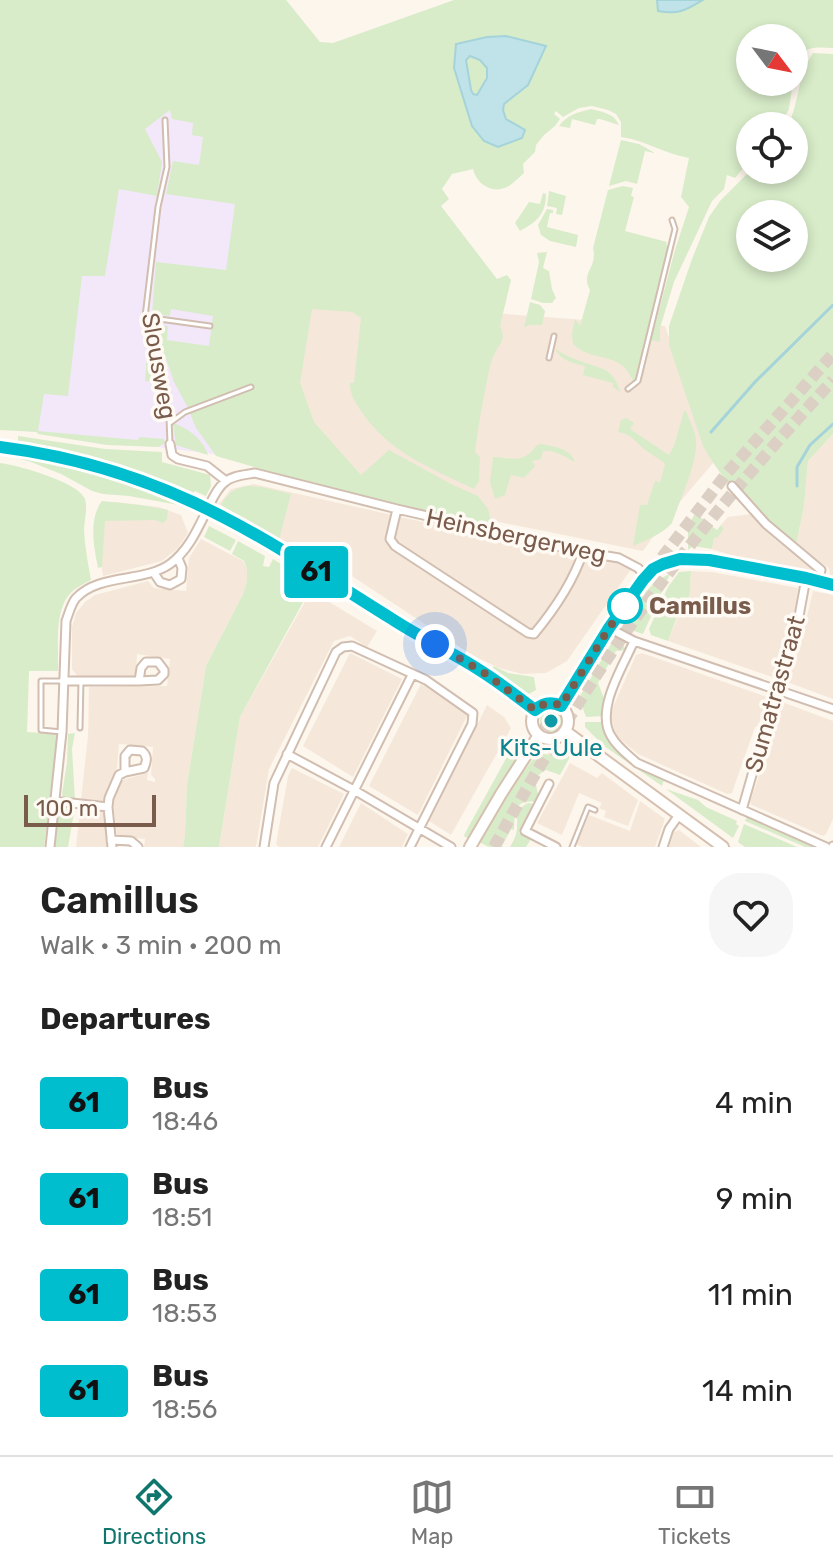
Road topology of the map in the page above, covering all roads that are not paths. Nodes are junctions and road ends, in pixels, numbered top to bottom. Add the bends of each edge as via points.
1 (165, 120) dead end
2 (672, 220) dead end
3 (145, 317) junction
4 (210, 326) dead end
5 (554, 336) dead end
6 (549, 358) dead end
7 (251, 387) dead end
8 (628, 389) dead end
9 (170, 423) junction
10 (170, 444) joint
11 (0, 447) edge
12 (226, 481) junction
13 (732, 486) dead end
14 (397, 509) junction
15 (583, 552) junction
16 (178, 558) junction
17 (154, 573) junction
18 (646, 576) junction
19 (806, 578) junction
20 (818, 581) junction
21 (833, 585) edge
22 (609, 628) junction
23 (634, 641) junction
24 (412, 675) junction
25 (63, 681) junction
26 (81, 681) junction
27 (139, 681) dead end
28 (777, 690) junction
29 (561, 706) junction
30 (833, 709) edge
31 (535, 710) junction
32 (80, 728) dead end
33 (565, 731) junction
34 (62, 732) junction
35 (539, 735) junction
36 (287, 754) junction
37 (125, 772) dead end
38 (549, 784) dead end
39 (354, 790) junction
40 (54, 801) junction
41 (108, 807) junction
42 (595, 810) dead end
43 (742, 810) junction
44 (679, 815) junction
45 (419, 827) junction
46 (112, 844) edge
47 (50, 847) edge
48 (138, 847) edge
49 (264, 847) edge
50 (326, 847) edge
51 (410, 847) edge
52 (451, 847) edge
53 (470, 847) edge
54 (556, 847) edge
55 (572, 847) edge
56 (663, 847) edge
57 (723, 847) edge
58 (826, 847) edge

1 - 3 lane, Slousweg via 167,167
2 - 8 lane via 675,229 638,381
3 - 4 lane
3 - 9 lane, Slousweg via 168,394
5 - 6 lane
7 - 9 lane
9 - 10 lane, Slousweg
10 - 12 street, Slousweg via 178,459 207,466
11 - 31 main road, bridge via 113,471 193,502 483,672
12 - 14 street, Heinsbergerweg via 255,473
12 - 16 street
13 - 20 street via 766,524 821,570
14 - 15 street, Heinsbergerweg
14 - 15 street via 390,539 395,546 528,633 534,634 567,588
15 - 18 street, Heinsbergerweg via 619,558
16 - 17 street
16 - 17 street via 181,579 170,585
17 - 25 street via 103,584 75,599 66,621
18 - 19 main road via 663,564 694,559
18 - 22 main road
19 - 20 main road
19 - 28 street, Sumatrastraat
20 - 21 main road
22 - 23 street
22 - 29 main road
23 - 28 street
23 - 43 street via 607,701 611,738 637,763
24 - 36 street via 352,646 343,647
24 - 39 street
24 - 45 street via 468,708 474,718
25 - 26 street
25 - 34 street
25 - 34 lane via 41,681 41,730
26 - 27 street
26 - 32 lane
28 - 30 street
28 - 43 street, Sumatrastraat
29 - 31 main road via 547,703
29 - 33 main road via 568,717
31 - 35 main road via 532,724
33 - 35 main road via 552,739
33 - 44 main road
34 - 40 street
35 - 53 main road
36 - 39 street
36 - 49 street via 274,783
37 - 41 street via 119,775
38 - 54 street via 525,831
39 - 45 street
39 - 50 street
40 - 41 street
40 - 47 street
41 - 46 street
42 - 55 lane via 588,807
43 - 58 street
44 - 56 street
44 - 57 main road
45 - 51 street
45 - 52 street
46 - 48 street via 131,841

